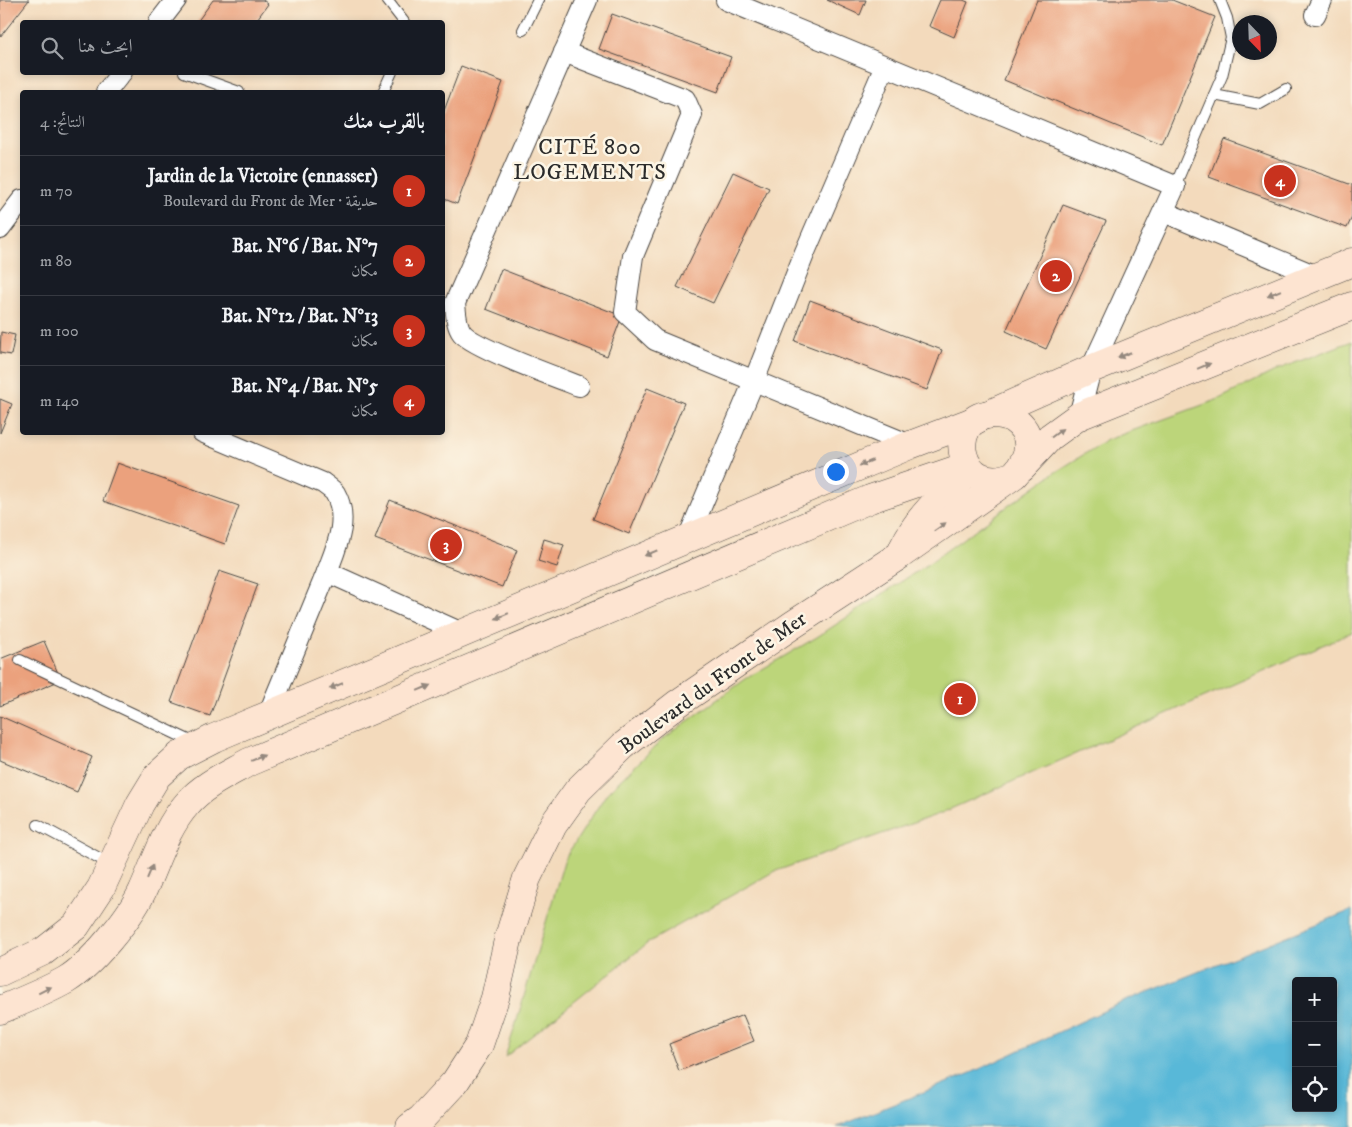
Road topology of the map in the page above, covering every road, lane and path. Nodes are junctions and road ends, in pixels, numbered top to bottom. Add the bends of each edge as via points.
1 (176, 0) edge
2 (387, 0) edge
3 (538, 0) edge
4 (587, 0) edge
5 (726, 0) edge
6 (1220, 0) edge
7 (161, 20) edge
8 (402, 20) edge
9 (523, 30) dead end
10 (564, 52) junction
11 (886, 66) junction
12 (120, 75) edge
13 (192, 75) edge
14 (391, 75) edge
15 (1286, 89) dead end
16 (108, 90) edge
17 (234, 90) edge
18 (384, 90) edge
19 (1214, 95) junction
20 (1175, 186) junction
21 (20, 203) edge
22 (1164, 212) junction
23 (0, 229) edge
24 (1352, 262) edge
25 (1316, 276) junction
26 (1352, 306) edge
27 (1091, 369) junction
28 (754, 381) junction
29 (579, 386) dead end
30 (1079, 416) junction
31 (981, 417) junction
32 (209, 435) edge
33 (910, 445) junction
34 (969, 468) junction
35 (1018, 471) junction
36 (688, 538) junction
37 (900, 555) junction
38 (327, 572) junction
39 (462, 633) junction
40 (20, 660) dead end
41 (373, 670) junction
42 (387, 704) junction
43 (268, 716) junction
44 (201, 745) junction
45 (38, 825) dead end
46 (112, 864) junction
47 (0, 972) edge
48 (0, 1010) edge
49 (410, 1127) edge

1 - 7 street
2 - 8 lane
3 - 9 lane
4 - 10 street
5 - 11 street
6 - 19 lane via 1231,38
10 - 28 street via 685,98 692,115 633,256 625,312 655,340
10 - 29 street via 455,303 456,319 462,334 477,344
11 - 20 street
11 - 28 street via 804,252
12 - 16 street
13 - 17 lane
14 - 18 lane
15 - 19 lane via 1260,104
19 - 20 lane
20 - 22 street
21 - 23 street
22 - 25 street
22 - 27 street
24 - 25 street
25 -> 27 street
30 -> 26 street, Boulevard du Front de Mer
27 - 30 street
27 - 31 street
28 - 33 street
28 - 36 street
35 -> 30 street, Boulevard du Front de Mer via 1050,437
31 - 33 street
31 - 34 street via 967,429 962,441 962,454
31 - 35 street via 998,414 1010,417 1026,434 1027,456
32 - 38 street via 324,483 335,493 341,512 341,532
33 -> 36 street
34 - 35 street via 980,477 991,480 1003,480
34 - 37 street via 920,518
42 -> 34 street via 870,499
37 -> 35 street, Boulevard du Front de Mer
36 -> 39 street
37 - 49 street, Boulevard du Front de Mer via 677,704 623,746 578,790 553,825 527,878 508,940 496,998 479,1045 455,1082
38 - 39 street
38 - 43 street
39 - 41 street
40 - 44 lane
41 - 42 street
41 -> 43 street
48 -> 42 street via 66,980 92,959 115,933 141,894 168,830 187,804 210,785 249,762
43 - 44 street
44 - 46 street via 179,756 157,776
45 - 46 lane
46 - 47 street via 101,888 76,926 44,951

